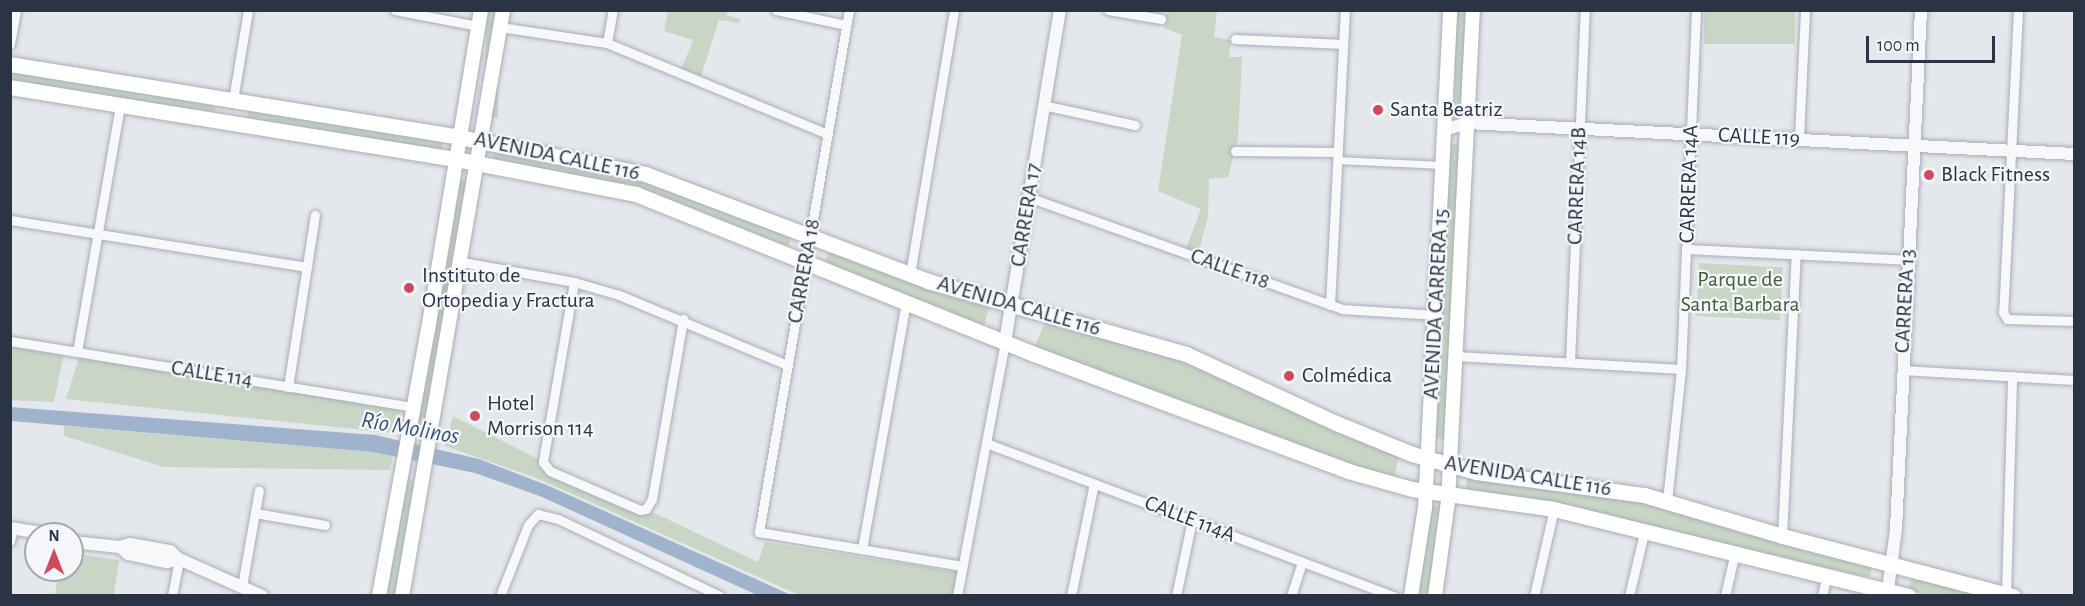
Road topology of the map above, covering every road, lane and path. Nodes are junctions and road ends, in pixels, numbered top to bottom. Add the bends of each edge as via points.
1 (16, 10) edge
2 (248, 10) edge
3 (395, 10) edge
4 (481, 10) edge
5 (503, 10) edge
6 (613, 10) edge
7 (776, 10) edge
8 (849, 10) edge
9 (954, 10) edge
10 (1060, 10) edge
11 (1108, 10) edge
12 (1345, 10) edge
13 (1450, 10) edge
14 (1473, 10) edge
15 (1585, 10) edge
16 (1696, 10) edge
17 (1805, 10) edge
18 (1921, 10) edge
19 (2018, 10) edge
20 (1161, 19) dead end
21 (846, 25) junction
22 (478, 26) junction
23 (500, 27) junction
24 (1235, 39) dead end
25 (607, 43) junction
26 (10, 44) edge
27 (1343, 44) junction
28 (10, 64) edge
29 (10, 87) edge
30 (233, 100) junction
31 (120, 105) junction
32 (1043, 105) junction
33 (158, 112) junction
34 (1467, 123) junction
35 (1136, 125) dead end
36 (1580, 128) junction
37 (1444, 130) junction
38 (828, 134) junction
39 (1691, 134) junction
40 (460, 137) junction
41 (1799, 138) junction
42 (482, 141) junction
43 (1914, 145) junction
44 (2012, 150) junction
45 (1235, 151) dead end
46 (2074, 154) edge
47 (1337, 156) junction
48 (456, 159) junction
49 (478, 163) junction
50 (1443, 165) junction
51 (1028, 197) junction
52 (315, 215) dead end
53 (10, 220) edge
54 (97, 234) junction
55 (811, 235) junction
56 (1686, 249) junction
57 (1796, 254) junction
58 (1907, 260) junction
59 (806, 261) junction
60 (462, 262) junction
61 (307, 267) junction
62 (910, 274) junction
63 (574, 282) junction
64 (906, 303) junction
65 (1011, 305) junction
66 (1330, 305) junction
67 (1437, 315) junction
68 (682, 319) junction
69 (2074, 321) edge
70 (10, 341) edge
71 (1005, 342) junction
72 (77, 352) junction
73 (1456, 356) junction
74 (1570, 362) junction
75 (787, 365) junction
76 (1681, 369) junction
77 (1902, 370) junction
78 (2012, 376) junction
79 (2074, 380) edge
80 (288, 387) junction
81 (413, 407) junction
82 (986, 443) junction
83 (1427, 459) junction
84 (1450, 465) junction
85 (1094, 483) junction
86 (259, 490) dead end
87 (1426, 491) junction
88 (1449, 494) junction
89 (1667, 501) junction
90 (1554, 509) junction
91 (255, 513) junction
92 (1192, 520) junction
93 (325, 525) dead end
94 (1645, 529) junction
95 (1782, 536) junction
96 (84, 543) edge
97 (862, 549) junction
98 (1735, 552) junction
99 (179, 559) junction
100 (1302, 562) junction
101 (1891, 564) junction
102 (962, 566) junction
103 (1827, 575) junction
104 (242, 586) junction
105 (1888, 590) junction
106 (2010, 595) edge
107 (172, 596) edge
108 (262, 596) edge
109 (379, 596) edge
110 (402, 596) edge
111 (500, 596) edge
112 (720, 596) edge
113 (957, 596) edge
114 (1071, 596) edge
115 (1176, 596) edge
116 (1291, 596) edge
117 (1394, 596) edge
118 (1411, 596) edge
119 (1435, 596) edge
120 (1534, 596) edge
121 (1629, 596) edge
122 (1725, 596) edge
123 (1822, 596) edge
124 (1908, 596) edge

1 - 26 street
2 - 30 street
3 - 22 street
4 - 22 main road
5 - 23 main road
6 - 25 street
7 - 21 street
8 - 21 street, CARRERA 18
9 - 62 street
10 - 32 street, CARRERA 17
11 - 20 street
12 - 27 street
13 - 37 main road, AVENIDA CARRERA 15
14 - 34 main road, AVENIDA CARRERA 15
15 - 36 street, CARRERA 14B
16 - 39 street, CARRERA 14A
17 - 41 street
18 - 43 street, CARRERA 13
19 - 44 street
21 - 38 street, CARRERA 18
22 - 40 main road
23 - 25 street
23 - 42 main road
24 - 27 street
25 - 38 street
27 - 47 street
28 - 30 main road, AVENIDA CALLE 116
29 - 31 main road, AVENIDA CALLE 116
30 - 33 main road via 231,116
30 - 40 main road, AVENIDA CALLE 116
31 - 33 main road, AVENIDA CALLE 116
31 - 54 street
32 - 35 street
32 - 51 street, CARRERA 17
33 - 48 main road, AVENIDA CALLE 116
34 - 36 street, CALLE 119
34 - 37 street, CALLE 119
34 - 73 main road, AVENIDA CARRERA 15
36 - 39 street, CALLE 119
36 - 74 street, CARRERA 14B
37 - 50 main road, AVENIDA CARRERA 15
38 - 55 street, CARRERA 18
39 - 41 street, CALLE 119
39 - 56 street, CARRERA 14A
40 - 42 main road, AVENIDA CALLE 116
40 - 48 main road
41 - 43 street, CALLE 119
42 - 49 main road
42 - 55 main road, AVENIDA CALLE 116 via 645,174
43 - 44 street, CALLE 119
43 - 58 street, CARRERA 13
44 - 46 street, CALLE 119
44 - 69 street via 2003,312 2007,319
45 - 47 street
47 - 50 street
47 - 66 street
48 - 49 main road, AVENIDA CALLE 116
48 - 81 main road
49 - 59 main road, AVENIDA CALLE 116 via 636,194
49 - 60 main road
50 - 67 main road, AVENIDA CARRERA 15
51 - 65 street, CARRERA 17
51 - 66 street, CALLE 118
52 - 61 street
53 - 54 street
54 - 61 street
54 - 72 street
55 - 59 street, CARRERA 18
55 - 62 main road, AVENIDA CALLE 116
56 - 57 street
56 - 76 street, CARRERA 14A
57 - 58 street
57 - 95 street
58 - 77 street, CARRERA 13
59 - 64 main road, AVENIDA CALLE 116
59 - 75 street, CARRERA 18
60 - 63 street
60 - 110 main road
61 - 80 street
62 - 65 main road, AVENIDA CALLE 116
63 - 68 street
63 - 68 street via 543,462 550,471 634,508 646,509 652,499
64 - 71 main road, AVENIDA CALLE 116
64 - 97 street
65 - 71 street, CARRERA 17
65 - 83 main road, AVENIDA CALLE 116 via 1186,354 1336,423
66 - 67 street, CALLE 118 via 1352,311
67 - 83 main road, AVENIDA CARRERA 15
68 - 75 street
70 - 72 street, CALLE 114
71 - 82 street, CARRERA 17
71 - 87 main road, AVENIDA CALLE 116 via 1319,461
72 - 80 street, CALLE 114
73 - 74 street
73 - 84 main road, AVENIDA CARRERA 15
74 - 76 street
75 - 97 street, CARRERA 18 via 759,532
76 - 89 street, CARRERA 14A
77 - 78 street
77 - 101 street, CARRERA 13
78 - 79 street
78 - 106 street
80 - 81 street, CALLE 114
81 - 109 main road
82 - 85 street, CALLE 114A
82 - 102 street, CARRERA 17
83 - 84 main road, AVENIDA CALLE 116
83 - 87 main road, AVENIDA CARRERA 15
84 - 88 main road, AVENIDA CARRERA 15
84 - 89 main road, AVENIDA CALLE 116
85 - 92 street, CALLE 114A
85 - 114 street
86 - 91 street
87 - 88 main road, AVENIDA CALLE 116
87 - 118 main road, AVENIDA CARRERA 15 via 1421,550
88 - 90 main road, AVENIDA CALLE 116
88 - 119 main road, AVENIDA CARRERA 15
89 - 95 main road, AVENIDA CALLE 116
90 - 94 main road, AVENIDA CALLE 116
90 - 120 street
91 - 93 street
91 - 104 street
92 - 100 street, CALLE 114A
92 - 115 street
94 - 98 main road, AVENIDA CALLE 116
94 - 121 street
95 - 101 main road, AVENIDA CALLE 116
96 - 99 street via 120,547 130,544 170,551
97 - 102 street
98 - 103 main road, AVENIDA CALLE 116
98 - 122 street
99 - 104 street
99 - 107 street
100 - 116 street
100 - 117 street, CALLE 114A
101 - 105 street, CARRERA 13
101 - 106 main road, AVENIDA CALLE 116
102 - 113 street, CARRERA 17
103 - 105 main road, AVENIDA CALLE 116
103 - 123 street
104 - 108 street
105 - 124 main road, AVENIDA CALLE 116
111 - 112 street via 528,525 538,514 558,519

